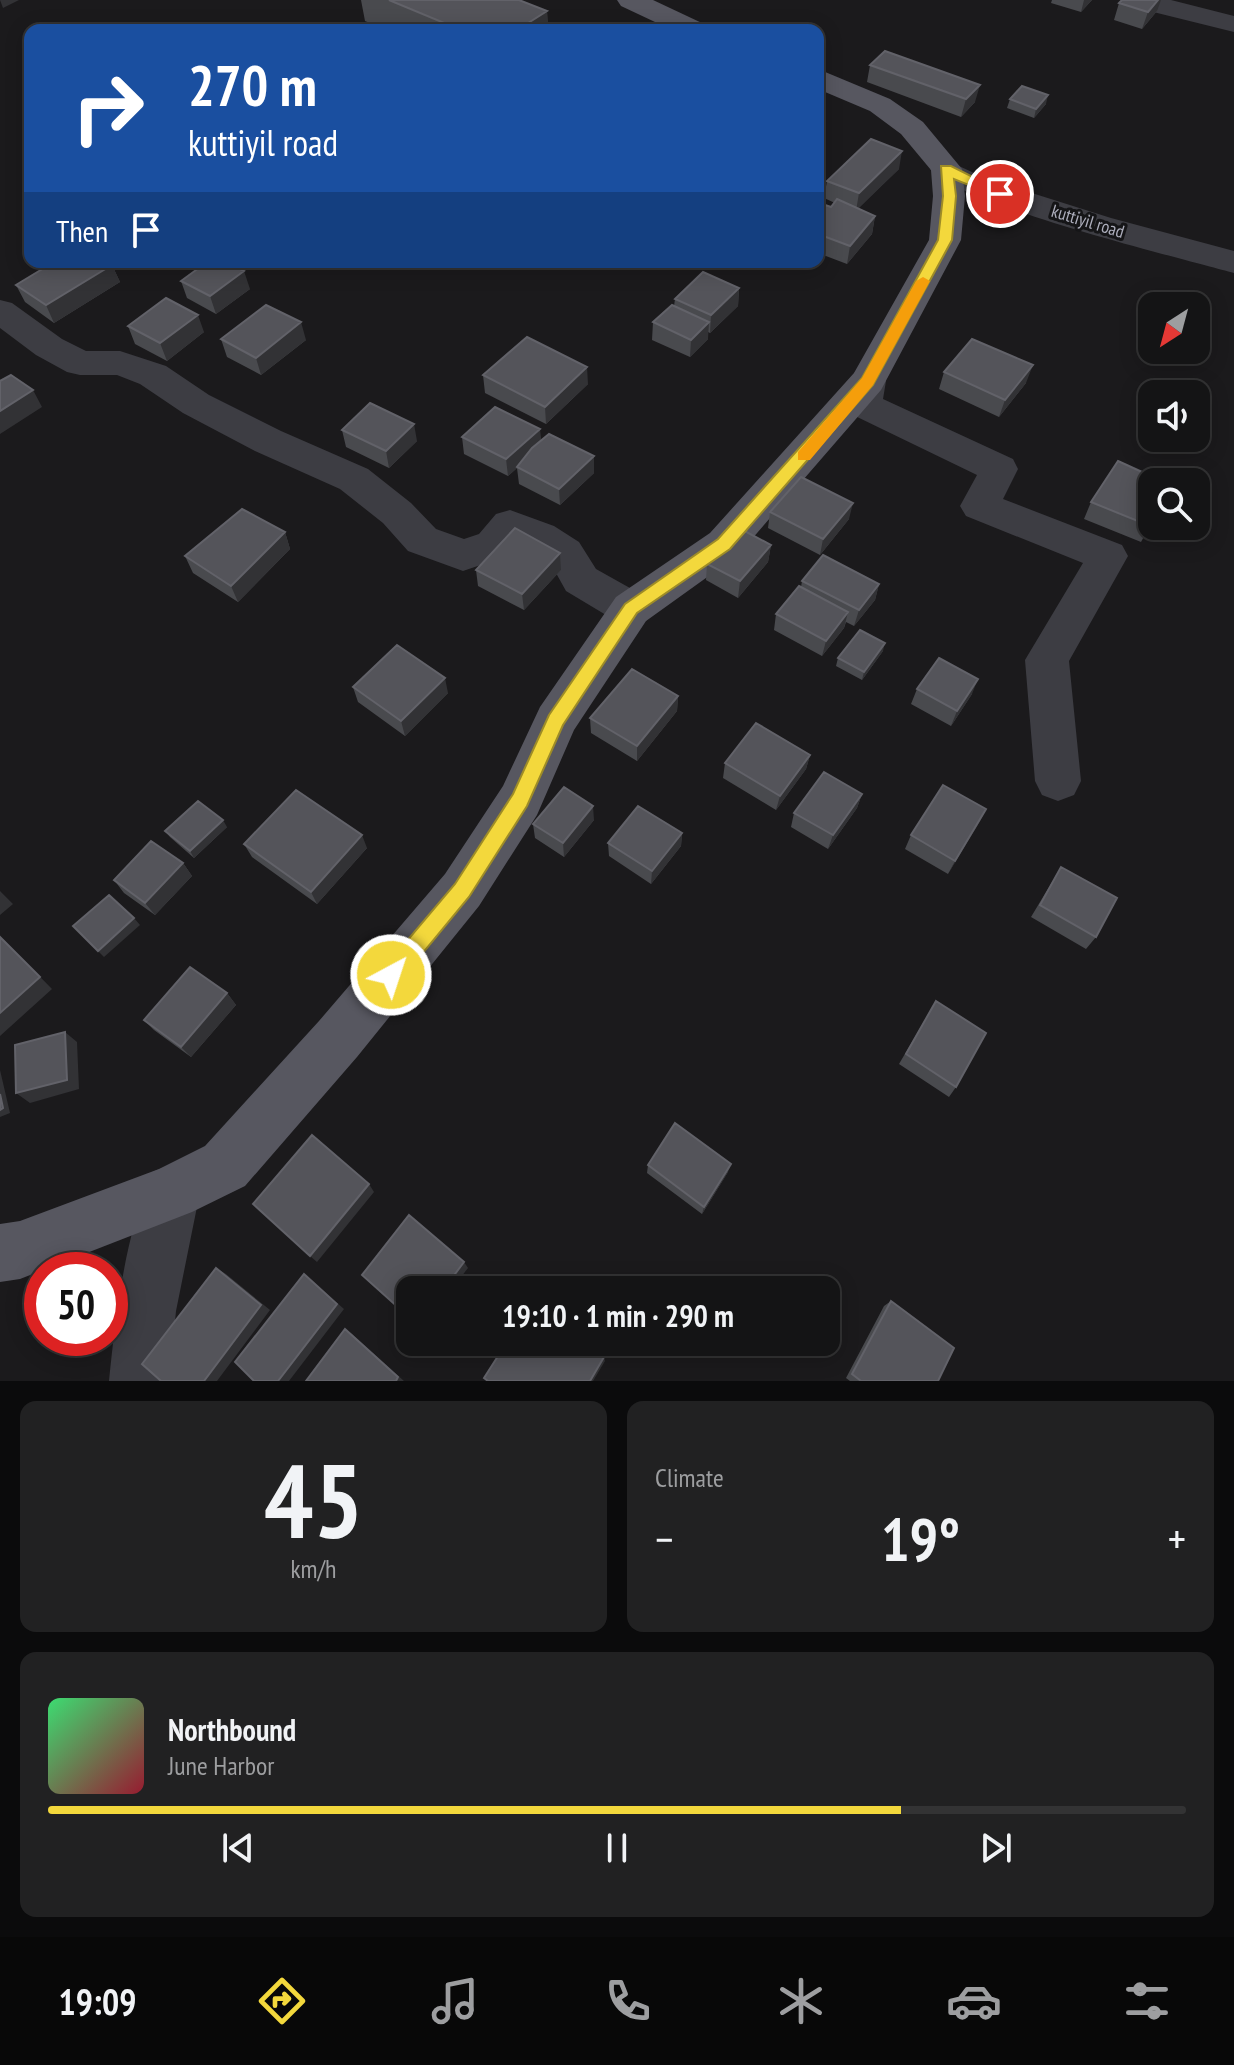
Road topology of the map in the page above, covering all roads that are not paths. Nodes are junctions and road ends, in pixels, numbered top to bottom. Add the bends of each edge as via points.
1 (631, 0) edge
2 (1139, 0) edge
3 (681, 24) edge
4 (1234, 24) edge
5 (824, 81) edge
6 (946, 169) junction
7 (1234, 262) edge
8 (0, 311) edge
9 (868, 381) junction
10 (631, 609) junction
11 (1058, 781) dead end
12 (172, 1192) junction
13 (0, 1253) edge
14 (139, 1381) edge

1 - 3 main road
2 - 4 street
5 - 6 main road via 880,105 912,128
6 - 7 street, kuttiyil road via 989,190
6 - 9 main road via 945,240
8 - 10 street via 80,363 120,363 153,375 196,404 354,479 422,540 463,555 493,545 510,525 565,553 581,580
9 - 10 main road via 724,544
9 - 11 street via 864,405 999,469 980,506 1108,556 1047,660
10 - 12 main road via 556,720 520,800 462,890 225,1166
12 - 13 main road
12 - 14 street via 146,1311

